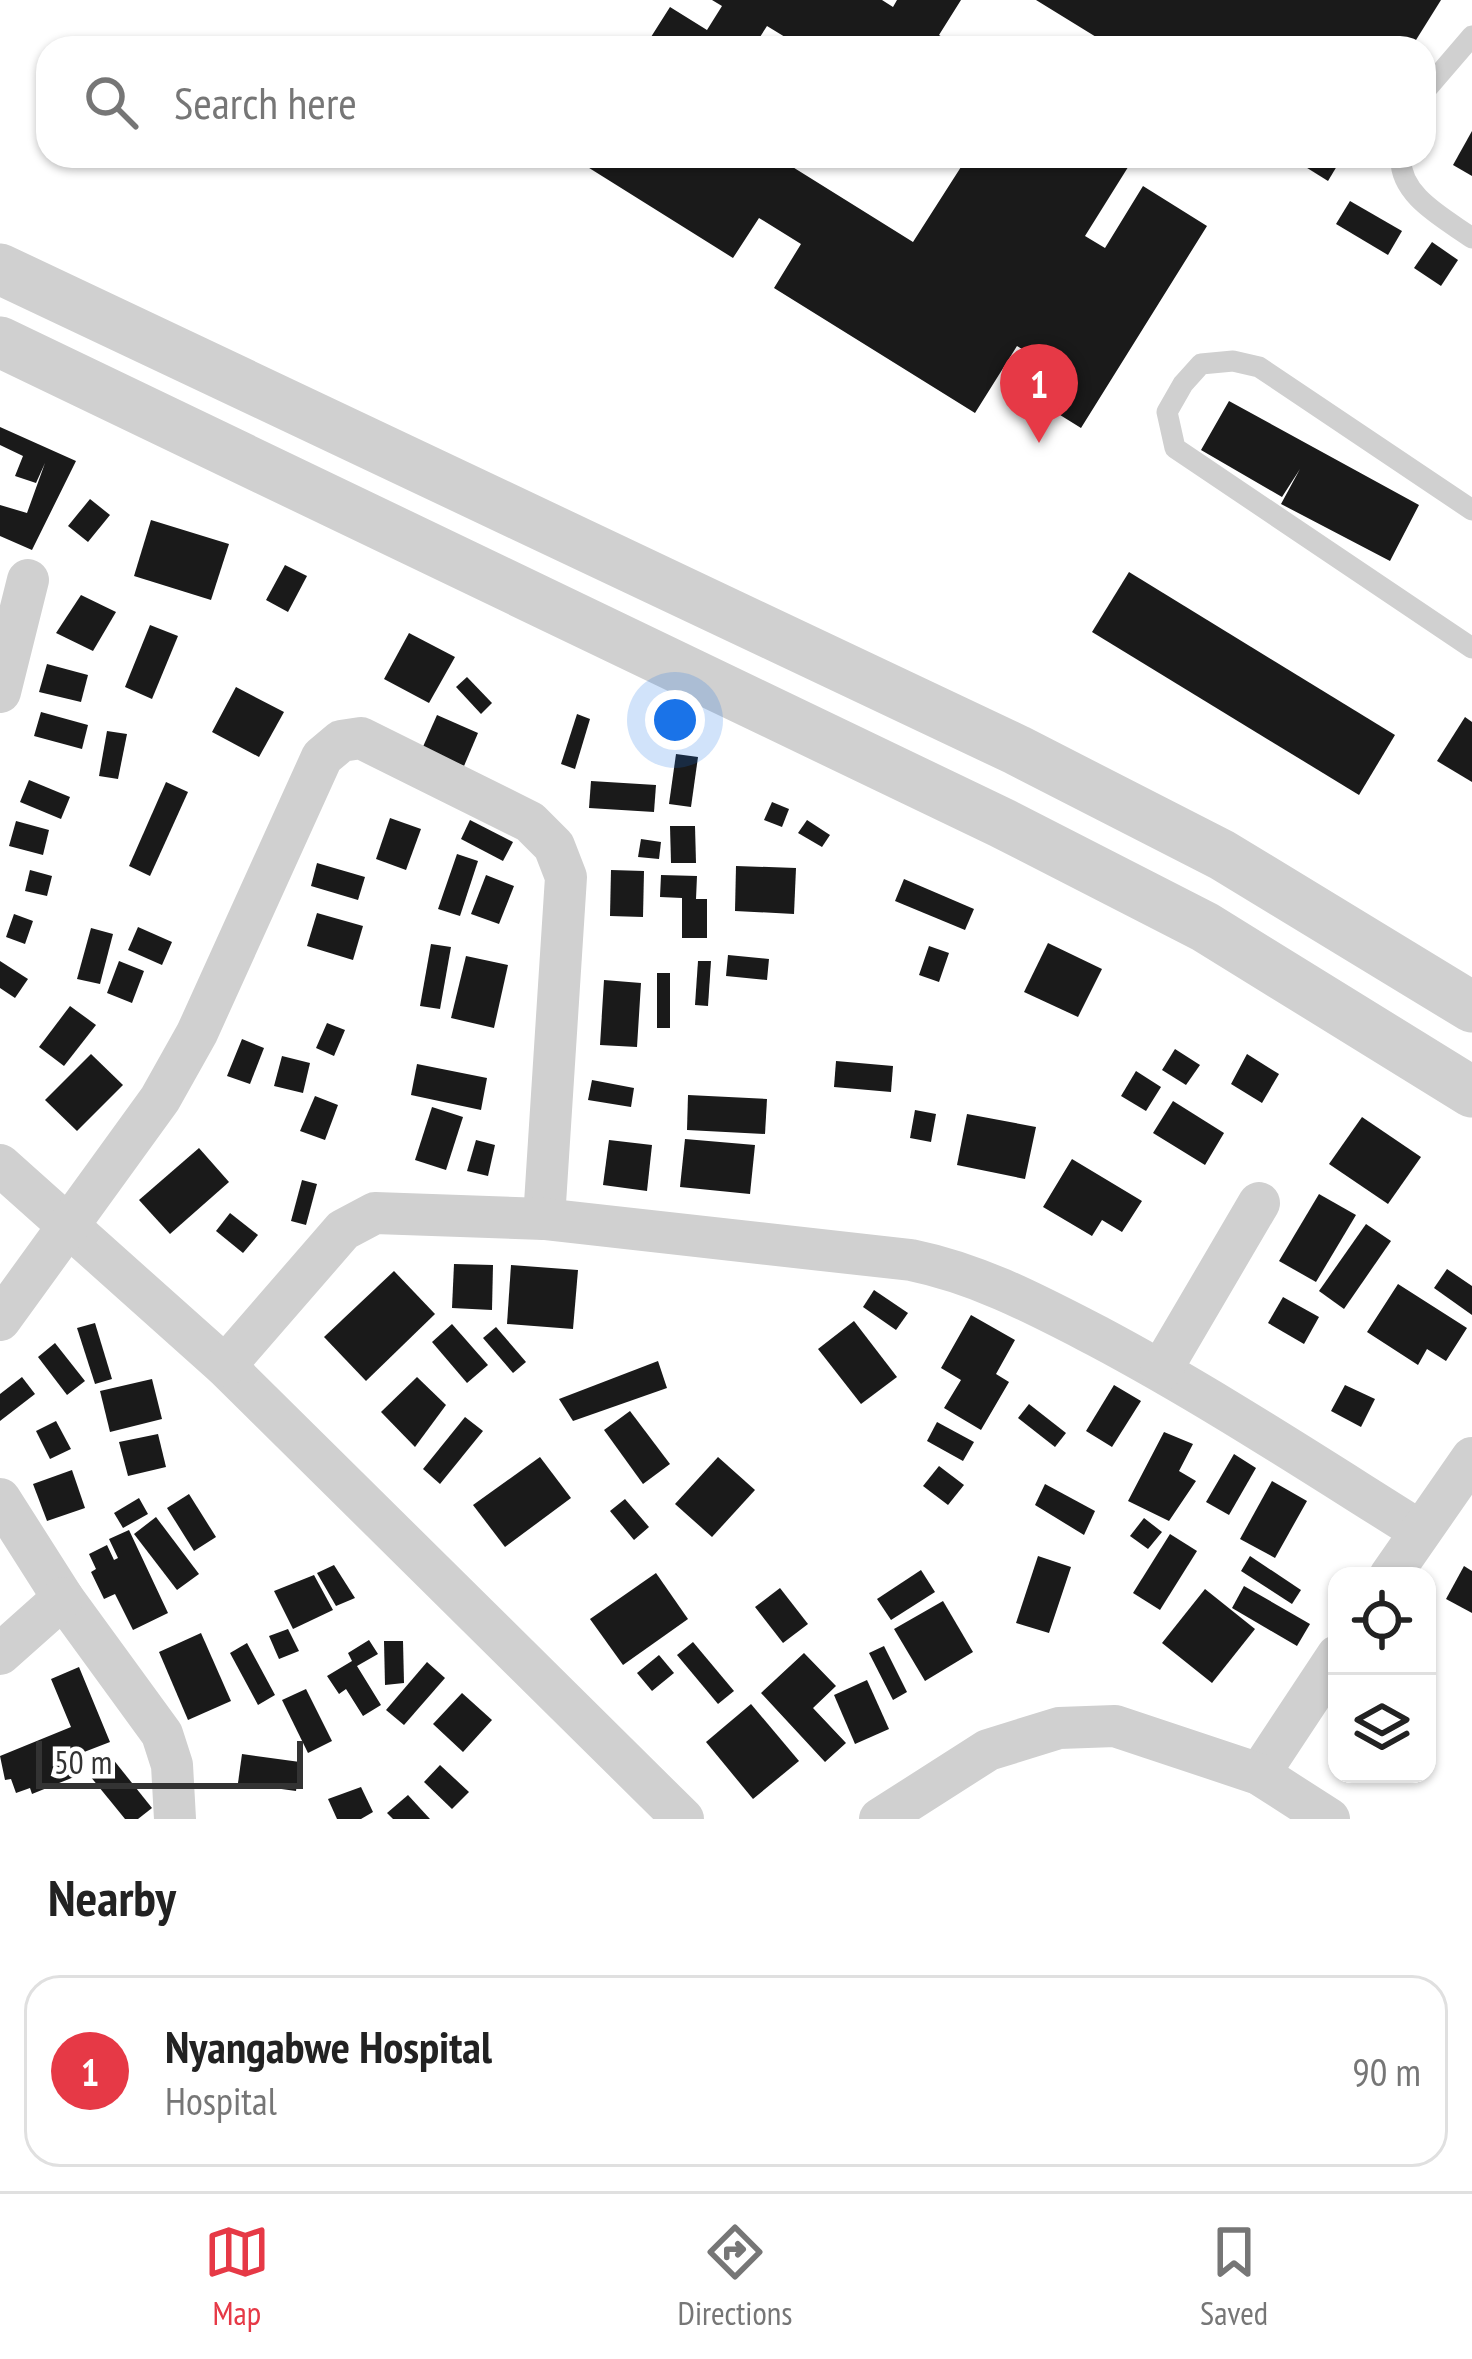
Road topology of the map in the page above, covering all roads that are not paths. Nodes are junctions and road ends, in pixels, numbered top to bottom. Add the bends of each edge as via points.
1 (1472, 36) edge
2 (1436, 78) edge
3 (1400, 168) edge
4 (1472, 238) edge
5 (0, 269) edge
6 (0, 342) edge
7 (1472, 510) edge
8 (28, 580) dead end
9 (1472, 648) edge
10 (0, 692) edge
11 (1472, 1007) edge
12 (1472, 1092) edge
13 (0, 1165) edge
14 (1259, 1202) dead end
15 (544, 1219) junction
16 (68, 1227) junction
17 (0, 1320) edge
18 (225, 1366) junction
19 (1160, 1370) junction
20 (1466, 1481) edge
21 (0, 1499) edge
22 (1420, 1531) junction
23 (1396, 1567) edge
24 (63, 1598) junction
25 (0, 1654) edge
26 (1328, 1670) edge
27 (1259, 1774) junction
28 (175, 1819) edge
29 (683, 1819) edge
30 (880, 1819) edge
31 (1329, 1819) edge

1 - 2 lane
3 - 4 lane via 1413,192
5 - 11 street via 1017,750 1222,855
6 - 12 street via 1002,823 1205,927
7 - 9 lane via 1259,367 1201,364 1167,412 1175,448
8 - 10 street
13 - 16 street
14 - 19 street
15 - 16 street via 566,878 554,846 530,821 362,738 341,741 322,757 196,1033 160,1099
15 - 18 street via 375,1213 343,1230
15 - 19 street via 959,1270
16 - 17 street
16 - 18 street
18 - 29 street
19 - 22 street
20 - 22 street
21 - 24 street
22 - 23 street
24 - 25 street
24 - 28 street via 162,1734
26 - 27 street
27 - 30 street via 1115,1726 1058,1728 988,1750
27 - 31 street

